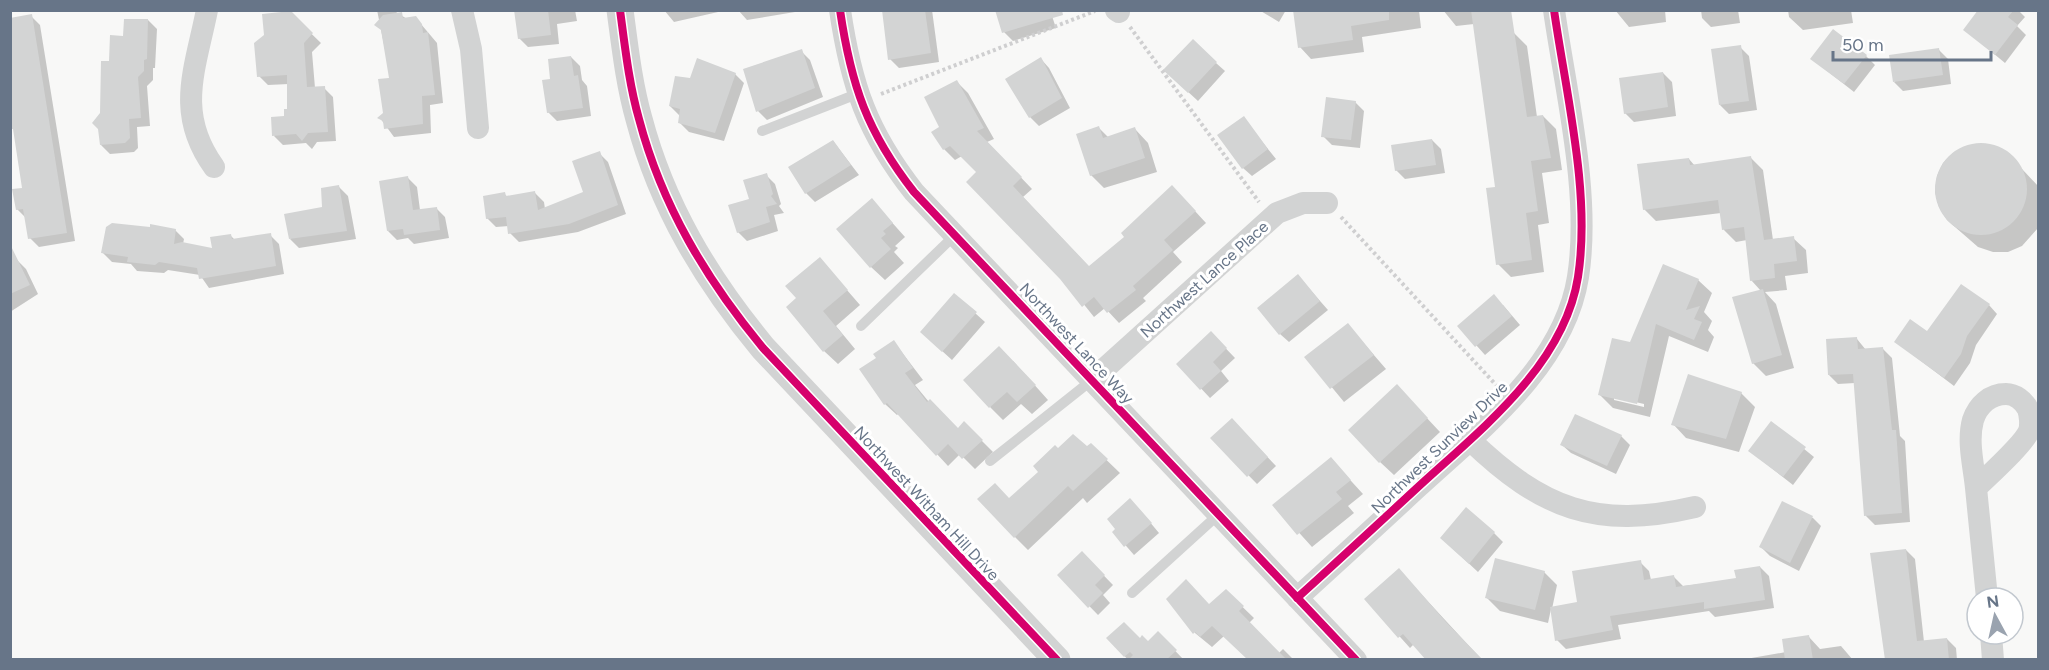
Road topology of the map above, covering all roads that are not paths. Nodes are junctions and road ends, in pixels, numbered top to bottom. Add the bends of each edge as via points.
1 (207, 10) edge
2 (462, 10) edge
3 (620, 10) edge
4 (840, 10) edge
5 (1554, 10) edge
6 (859, 98) junction
7 (478, 128) dead end
8 (762, 132) dead end
9 (214, 167) dead end
10 (1327, 202) road end
11 (956, 235) junction
12 (861, 326) dead end
13 (1092, 380) junction
14 (1470, 440) junction
15 (990, 461) dead end
16 (1976, 488) dead end
17 (1695, 507) dead end
18 (1219, 513) junction
19 (1986, 586) edge
20 (1132, 593) dead end
21 (1298, 598) junction
22 (1347, 657) edge
23 (1057, 660) edge

1 - 9 street via 190,104 199,146
2 - 7 street via 471,50
3 - 23 street, Northwest Witham Hill Drive via 639,119 656,175 700,265 763,348
4 - 6 street, Northwest Lance Way via 848,62
5 - 14 street, Northwest Sunview Drive via 1581,193 1578,279 1550,348 1510,399
6 - 8 lane
6 - 11 street, Northwest Lance Way via 895,168
10 - 13 street, Northwest Lance Place via 1289,207 1271,219
11 - 12 lane
11 - 13 street, Northwest Lance Way
13 - 15 lane
13 - 18 street, Northwest Lance Way
14 - 17 street via 1510,477 1567,507 1624,518
14 - 21 street, Northwest Sunview Drive
16 - 19 street
18 - 20 lane
18 - 21 street, Northwest Lance Way
21 - 22 street, Northwest Lance Way

